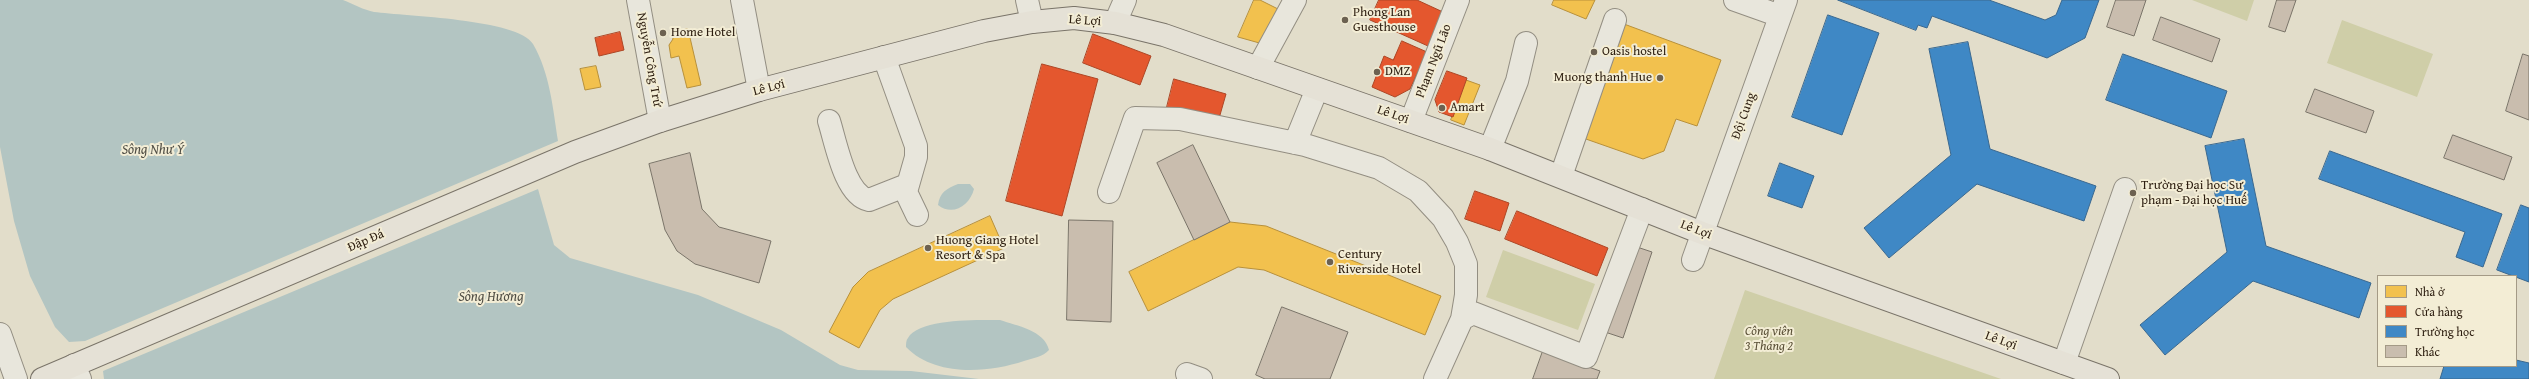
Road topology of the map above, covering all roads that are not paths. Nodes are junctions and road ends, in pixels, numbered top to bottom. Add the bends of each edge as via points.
1 (638, 0) edge
2 (742, 0) edge
3 (1027, 0) edge
4 (1125, 0) edge
5 (1295, 0) edge
6 (1458, 0) edge
7 (1735, 0) edge
8 (1783, 8) edge
9 (1615, 20) dead end
10 (1032, 22) junction
11 (1115, 23) junction
12 (1526, 43) dead end
13 (884, 57) junction
14 (1258, 68) junction
15 (1317, 89) junction
16 (759, 90) junction
17 (660, 120) junction
18 (829, 121) dead end
19 (1411, 121) junction
20 (1295, 143) junction
21 (1490, 149) junction
22 (1561, 176) junction
23 (907, 185) junction
24 (2125, 189) dead end
25 (1109, 192) dead end
26 (1642, 209) junction
27 (917, 215) dead end
28 (1702, 233) junction
29 (1693, 260) dead end
30 (1462, 319) junction
31 (0, 334) edge
32 (2064, 363) junction
33 (77, 372) edge
34 (16, 379) edge
35 (42, 379) edge
36 (1435, 379) edge
37 (2108, 379) edge

1 - 17 street, Nguyễn Công Trứ
2 - 16 street
3 - 10 street
4 - 11 street
5 - 14 street
6 - 19 street, Phạm Ngũ Lão
7 - 8 street
8 - 28 street, Đội Cung
9 - 22 street
10 - 11 main road, Lê Lợi via 1074,18
10 - 13 main road, Lê Lợi via 984,31
11 - 14 main road, Lê Lợi via 1164,35
12 - 21 street via 1517,81
13 - 16 main road, Lê Lợi
13 - 23 street via 917,150
14 - 15 main road, Lê Lợi
15 - 19 main road, Lê Lợi
15 - 20 street
16 - 17 main road, Lê Lợi
17 - 33 main road, Đập Đá via 575,152
18 - 23 street via 850,186 857,195 869,200
19 - 21 main road, Lê Lợi
20 - 25 street via 1180,119 1135,118
20 - 30 street via 1379,168 1418,191 1430,202 1457,242 1466,264 1466,294
21 - 22 main road, Lê Lợi
22 - 26 main road, Lê Lợi
23 - 27 street via 907,195
24 - 32 street
26 - 28 main road, Lê Lợi
26 - 30 street via 1586,357 1473,313
28 - 29 street, Đội Cung
28 - 32 main road, Lê Lợi
30 - 36 street
31 - 34 street
32 - 37 main road, Lê Lợi
33 - 35 main road, Đập Đá

